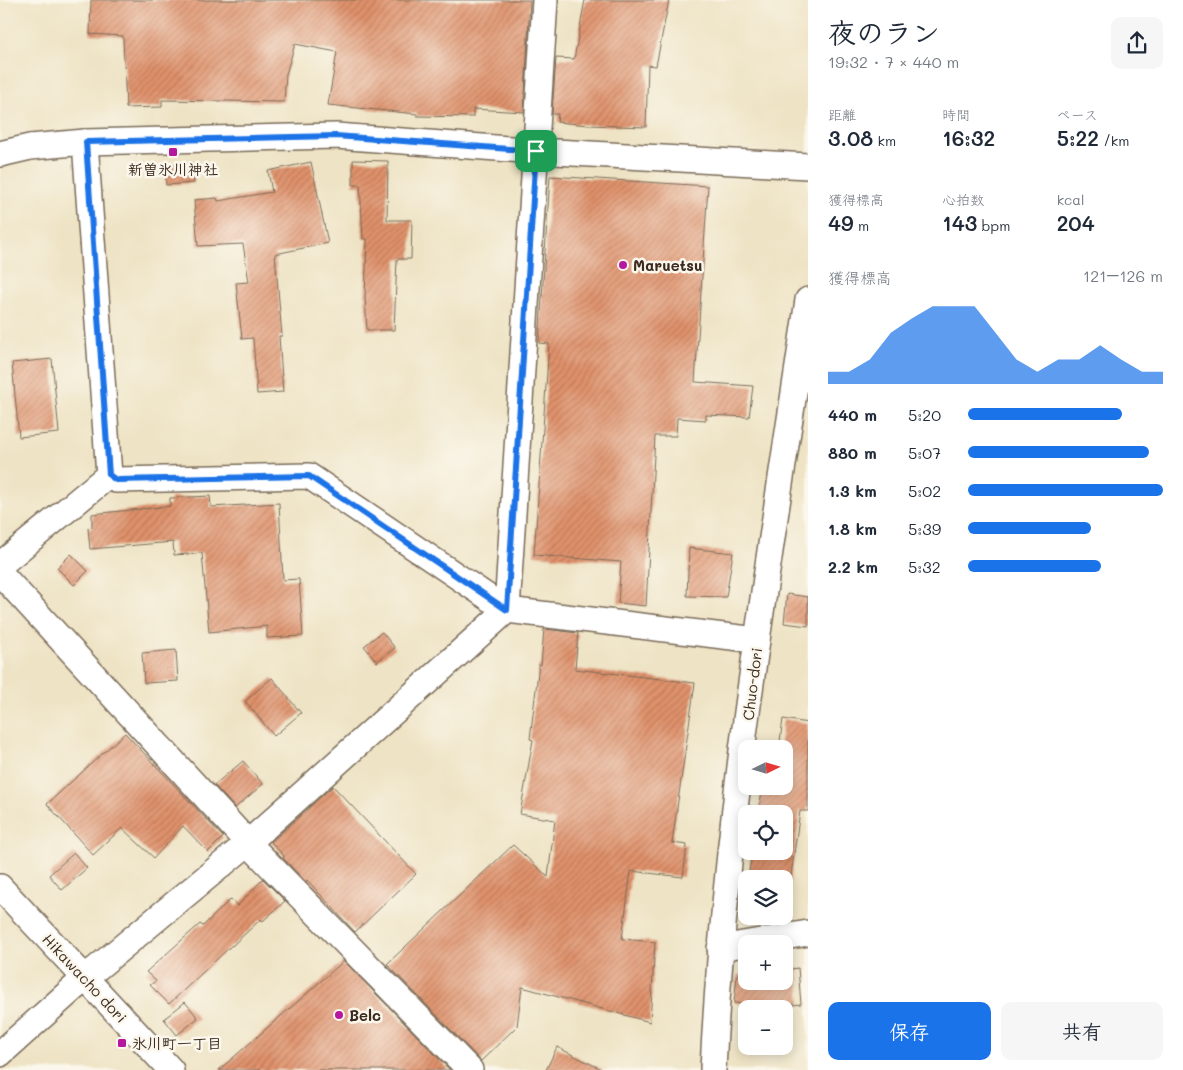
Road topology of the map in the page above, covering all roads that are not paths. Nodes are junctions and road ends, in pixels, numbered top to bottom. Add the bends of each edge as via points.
1 (545, 0) edge
2 (86, 142) junction
3 (536, 151) junction
4 (0, 154) edge
5 (808, 166) edge
6 (808, 300) edge
7 (109, 475) junction
8 (0, 565) edge
9 (0, 573) edge
10 (507, 610) junction
11 (758, 640) junction
12 (248, 843) junction
13 (0, 887) edge
14 (808, 933) edge
15 (720, 948) junction
16 (86, 978) junction
17 (0, 1054) edge
18 (171, 1070) edge
19 (470, 1070) edge
20 (713, 1070) edge

1 - 3 street
2 - 3 street via 336,136
2 - 4 street via 30,147
2 - 7 street
3 - 5 street
3 - 10 street
6 - 11 street, Chuo-dori
7 - 8 street
7 - 10 street via 116,480 309,476
9 - 12 street
10 - 11 street
10 - 12 street
11 - 15 street, Chuo-dori
12 - 16 street
12 - 19 street
13 - 16 street, Hikawacho dori
14 - 15 street
15 - 20 street, Chuo-dori
16 - 17 street
16 - 18 street, Hikawacho dori

